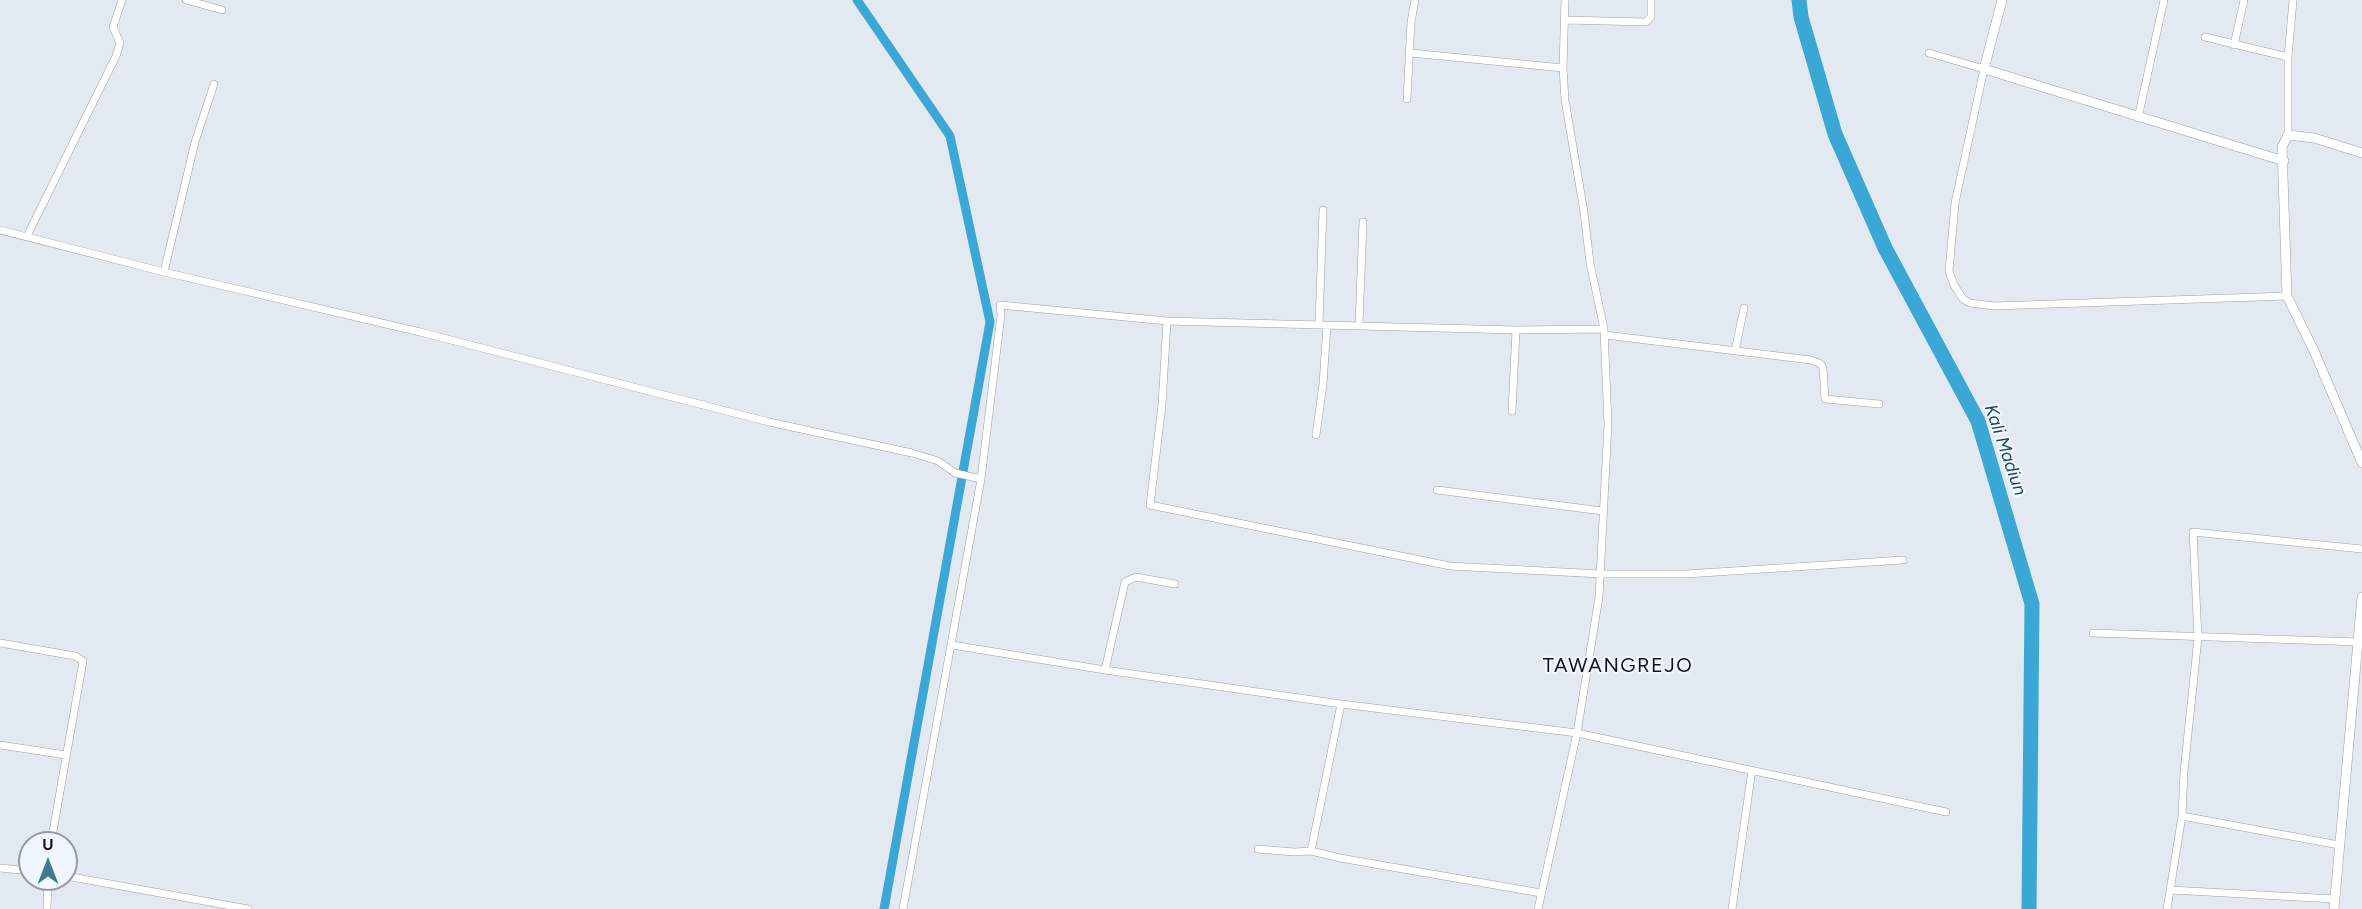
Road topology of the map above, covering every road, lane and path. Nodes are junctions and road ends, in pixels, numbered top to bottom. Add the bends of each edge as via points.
1 (122, 0) edge
2 (186, 0) edge
3 (1415, 0) edge
4 (1565, 0) edge
5 (1651, 0) edge
6 (2002, 0) edge
7 (2164, 0) edge
8 (2244, 0) edge
9 (2293, 0) edge
10 (222, 10) dead end
11 (1565, 20) junction
12 (2205, 37) dead end
13 (2234, 45) junction
14 (1411, 53) junction
15 (1929, 53) dead end
16 (2288, 57) junction
17 (1563, 68) junction
18 (1984, 69) junction
19 (214, 84) dead end
20 (1407, 99) dead end
21 (2138, 118) junction
22 (2288, 135) junction
23 (2362, 153) edge
24 (2284, 161) junction
25 (1323, 210) dead end
26 (1363, 222) dead end
27 (0, 230) edge
28 (27, 236) junction
29 (164, 272) junction
30 (2287, 296) junction
31 (1744, 308) dead end
32 (1167, 321) junction
33 (1323, 324) junction
34 (1359, 325) junction
35 (1516, 330) junction
36 (1604, 332) junction
37 (1735, 351) junction
38 (1879, 404) dead end
39 (1512, 411) dead end
40 (1316, 435) dead end
41 (2362, 463) edge
42 (978, 478) junction
43 (1437, 490) dead end
44 (1603, 511) junction
45 (2362, 549) edge
46 (1903, 560) dead end
47 (1601, 574) junction
48 (1175, 584) dead end
49 (2362, 597) edge
50 (2093, 633) dead end
51 (2198, 638) junction
52 (2359, 642) junction
53 (0, 643) edge
54 (952, 645) junction
55 (1105, 670) junction
56 (1341, 704) junction
57 (1577, 733) junction
58 (0, 745) edge
59 (66, 755) junction
60 (1752, 770) junction
61 (1946, 812) dead end
62 (2182, 816) junction
63 (53, 831) edge
64 (2339, 845) junction
65 (1258, 849) dead end
66 (1311, 850) junction
67 (0, 868) edge
68 (18, 870) edge
69 (78, 878) edge
70 (2171, 890) junction
71 (48, 891) edge
72 (1541, 893) junction
73 (2334, 904) edge
74 (47, 909) edge
75 (248, 909) edge
76 (903, 909) edge
77 (1538, 909) edge
78 (1732, 909) edge
79 (2167, 909) edge

1 - 28 street via 113,27 120,43 116,56
2 - 10 street
3 - 14 street
4 - 11 street
5 - 11 street via 1651,16 1646,22
6 - 18 street
7 - 21 street
8 - 13 street
9 - 16 street
11 - 17 street
12 - 13 street
13 - 16 street
14 - 17 street
14 - 20 street
15 - 18 street
16 - 22 street
17 - 36 street via 1590,263
18 - 21 street
18 - 30 street via 1955,203 1951,244 1949,271 1963,299 1994,306
19 - 29 street via 195,142
21 - 24 street
22 - 23 street via 2314,138
22 - 24 street via 2282,147
24 - 30 street
25 - 33 street
26 - 34 street
27 - 28 street
28 - 29 street
29 - 42 street via 420,332 769,422 912,453 938,461 956,473
30 - 41 street
31 - 37 street
32 - 33 street
32 - 42 street via 1000,305
32 - 47 street via 1150,505 1450,566
33 - 34 street
33 - 40 street via 1323,384
34 - 35 street
35 - 36 street
35 - 39 street
36 - 37 street
36 - 44 street via 1608,424
37 - 38 street via 1817,362 1823,368 1825,399
42 - 54 street
43 - 44 street
44 - 47 street
45 - 51 street via 2193,531
46 - 47 street via 1686,574
47 - 57 street
48 - 55 street via 1137,577 1125,582
49 - 52 street
50 - 51 street
51 - 52 street
51 - 62 street
52 - 64 street
53 - 59 street via 75,656 83,661
54 - 55 street
54 - 76 street
55 - 56 street
56 - 57 street
56 - 66 street
57 - 60 street
57 - 72 street
58 - 59 street
59 - 63 street
60 - 61 street
60 - 78 street
62 - 64 street
62 - 70 street
64 - 73 street
65 - 66 street
66 - 72 street
67 - 68 street
69 - 75 street
70 - 73 street
70 - 79 street
71 - 74 street
72 - 77 street

